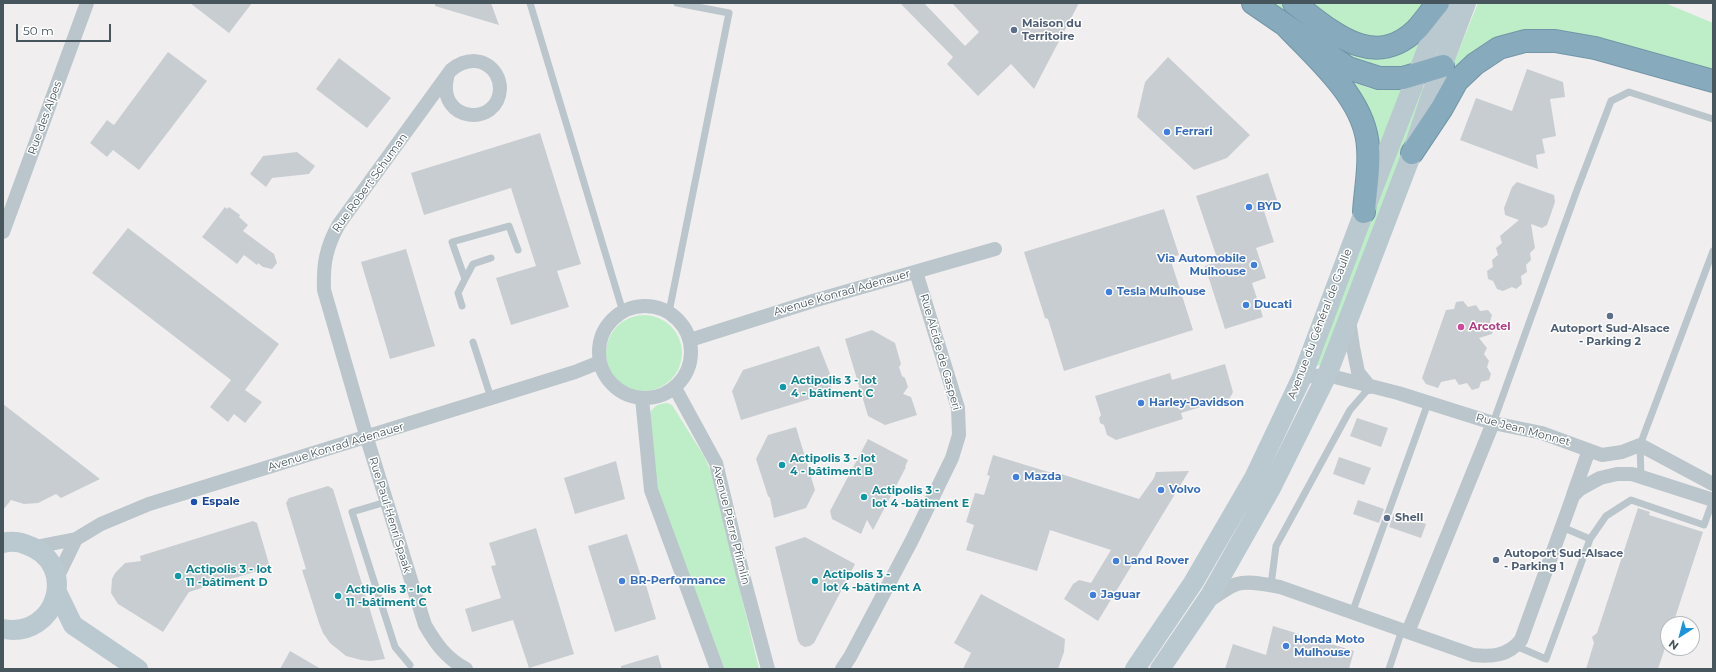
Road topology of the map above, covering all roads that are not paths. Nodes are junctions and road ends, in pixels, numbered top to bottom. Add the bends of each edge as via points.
1 (87, 3) edge
2 (530, 3) edge
3 (677, 3) edge
4 (1253, 3) edge
5 (1294, 3) edge
6 (1438, 3) edge
7 (1445, 3) edge
8 (1466, 3) edge
9 (1287, 27) junction
10 (1442, 66) junction
11 (1418, 74) junction
12 (447, 78) junction
13 (1713, 81) edge
14 (450, 104) junction
15 (421, 113) junction
16 (1713, 119) edge
17 (1412, 152) junction
18 (1364, 212) junction
19 (3, 232) edge
20 (995, 249) dead end
21 (518, 250) dead end
22 (1713, 251) edge
23 (491, 258) dead end
24 (916, 272) junction
25 (465, 279) junction
26 (462, 306) dead end
27 (623, 312) junction
28 (669, 312) junction
29 (1349, 317) junction
30 (690, 340) junction
31 (474, 342) dead end
32 (600, 362) junction
33 (1327, 375) junction
34 (1302, 377) junction
35 (1370, 387) junction
36 (675, 388) junction
37 (492, 398) junction
38 (642, 398) junction
39 (1428, 403) junction
40 (1494, 423) junction
41 (366, 438) junction
42 (1640, 445) junction
43 (1589, 450) junction
44 (1641, 477) junction
45 (1713, 484) edge
46 (1573, 496) junction
47 (1713, 500) edge
48 (386, 502) junction
49 (1562, 527) junction
50 (76, 538) junction
51 (1590, 539) junction
52 (3, 543) edge
53 (34, 547) junction
54 (57, 585) junction
55 (1271, 586) junction
56 (1205, 604) junction
57 (1352, 613) junction
58 (34, 625) junction
59 (73, 625) junction
60 (3, 629) edge
61 (1405, 631) junction
62 (1516, 646) junction
63 (410, 665) dead end
64 (138, 669) edge
65 (466, 669) edge
66 (717, 669) edge
67 (768, 669) edge
68 (842, 669) edge
69 (1135, 669) edge
70 (1160, 669) edge
71 (1389, 669) edge

1 - 19 street, Rue des Alpes
2 - 27 lane
3 - 28 lane via 729,13
4 - 9 highway
5 - 6 highway via 1333,33 1357,45 1377,48 1397,43 1416,29
7 - 11 main road, Avenue du Général de Gaulle
8 - 10 main road, Avenue du Général de Gaulle
9 - 11 highway via 1348,68 1379,78 1403,78
9 - 18 highway via 1346,90 1363,123 1368,148
10 - 11 highway
10 - 17 main road, Avenue du Général de Gaulle
11 - 18 main road, Avenue du Général de Gaulle
12 - 14 street via 446,95
12 - 14 street, Rue Robert Schuman via 458,64 476,61 492,68 500,84 496,102 482,114 464,114
12 - 15 street, Rue Robert Schuman
13 - 17 highway via 1595,48 1555,41 1525,41 1499,48 1475,64 1457,81
14 - 15 street
15 - 41 street, Rue Robert Schuman via 339,224 327,250 323,270 324,290
16 - 40 lane via 1629,92 1611,101
17 - 29 main road, Avenue du Général de Gaulle
18 - 34 main road, Avenue du Général de Gaulle
20 - 24 street, Avenue Konrad Adenauer
21 - 25 lane via 510,226 452,242
22 - 42 lane
23 - 25 lane via 473,264
24 - 30 street, Avenue Konrad Adenauer
24 - 68 street, Rue Alcide de Gasperi via 958,408 959,435 952,458 912,540
25 - 26 lane via 458,294
27 - 28 street via 638,306 654,307
27 - 32 street via 611,321 603,333 599,347
28 - 30 street via 678,319
29 - 33 main road, Avenue du Général de Gaulle
29 - 35 street via 1358,372
30 - 36 street via 690,366
31 - 37 lane
32 - 37 street, Avenue Konrad Adenauer
32 - 38 street via 606,376 615,387 627,395
33 - 34 street, Rue Jean Monnet
33 - 35 street, Rue Jean Monnet
33 - 56 main road, Avenue du Général de Gaulle via 1271,488
34 - 69 main road, Avenue du Général de Gaulle via 1254,478 1193,583
35 - 39 street, Rue Jean Monnet
35 - 55 lane via 1350,410 1276,546
36 - 38 street via 654,398
36 - 67 street, Avenue Pierre Pflimlin via 716,463
37 - 41 street, Avenue Konrad Adenauer
38 - 66 street via 651,490
39 - 40 street, Rue Jean Monnet
39 - 57 lane
40 - 43 street, Rue Jean Monnet via 1542,433
40 - 61 street
41 - 48 street, Rue Paul-Henri Spaak
41 - 50 street, Avenue Konrad Adenauer via 149,504 101,524
42 - 43 street, Rue Jean Monnet via 1622,452 1602,455
42 - 44 lane
42 - 45 street
43 - 46 street
44 - 46 street via 1617,474 1600,478
44 - 47 street
46 - 49 street
47 - 51 lane via 1704,525 1631,500 1606,516
48 - 63 lane via 352,512 395,647
48 - 65 street, Rue Paul-Henri Spaak via 425,625 436,644 458,665
49 - 51 lane
49 - 62 street via 1526,629
50 - 53 street, Avenue Konrad Adenauer
50 - 54 street
51 - 62 lane via 1546,659
52 - 53 main road via 20,542
53 - 54 main road via 45,555 53,566
54 - 58 main road via 53,605 46,617
54 - 59 main road
55 - 56 street via 1250,582 1236,584
55 - 57 street
56 - 70 main road, Avenue du Général de Gaulle
57 - 61 street
58 - 59 main road
58 - 60 main road via 23,630
59 - 64 main road
61 - 62 street via 1473,655 1488,657 1505,653
61 - 71 lane

